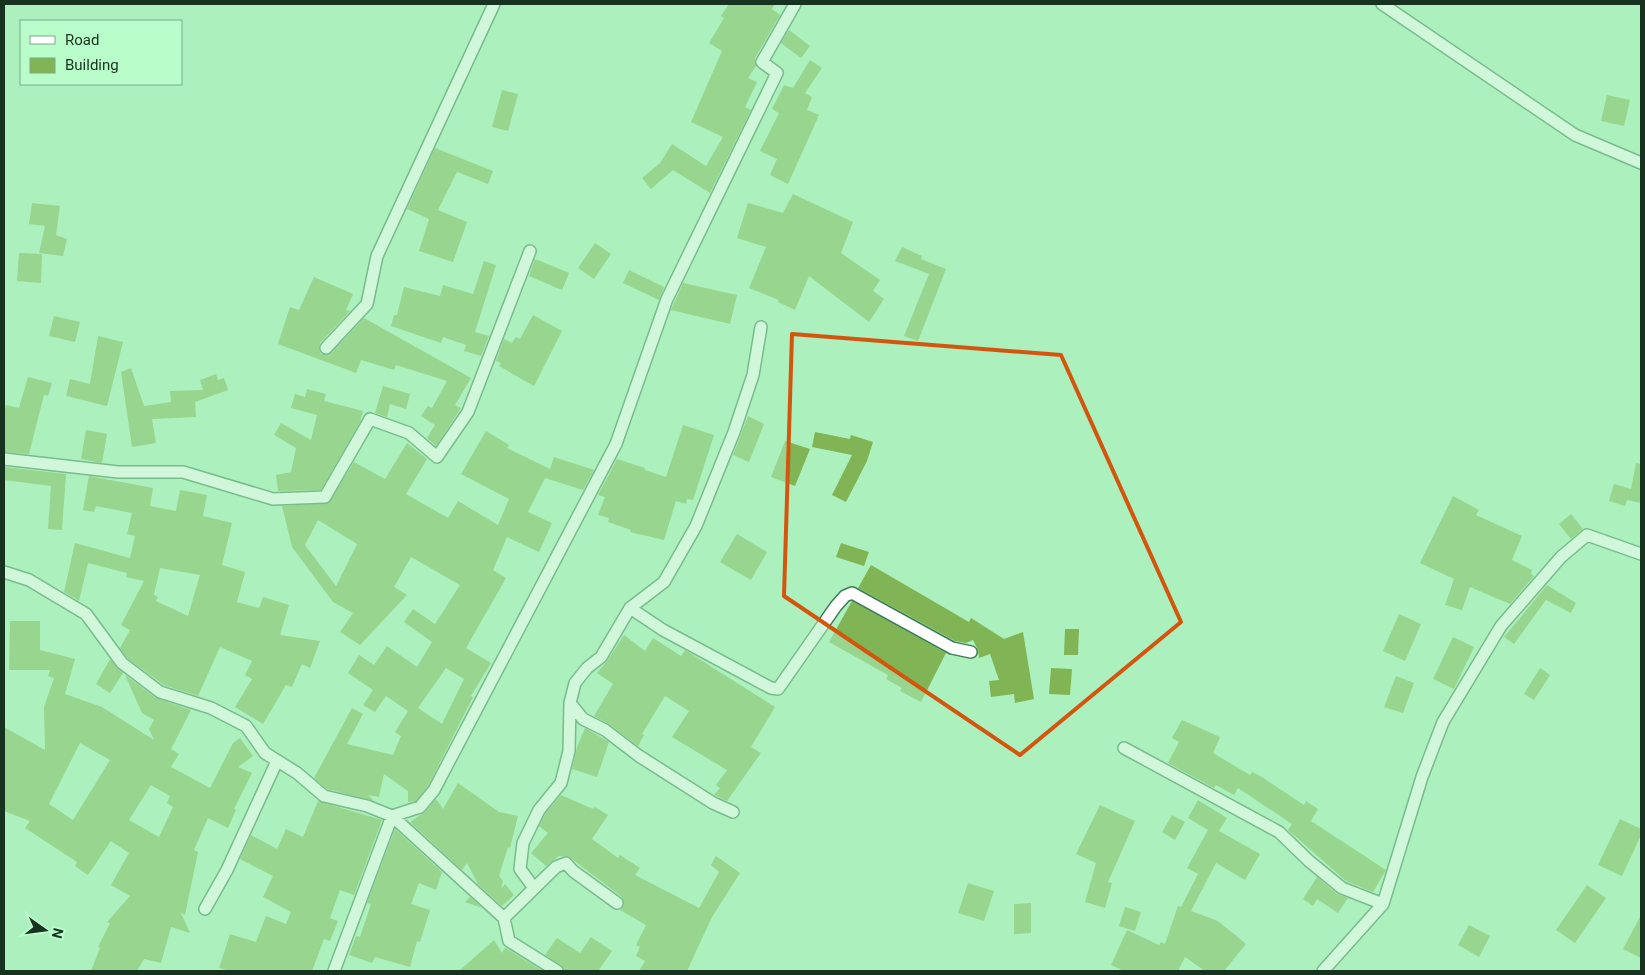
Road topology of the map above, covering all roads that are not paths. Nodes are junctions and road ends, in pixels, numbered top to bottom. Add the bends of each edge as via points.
1 (494, 4) edge
2 (795, 4) edge
3 (1382, 4) edge
4 (1641, 163) edge
5 (530, 251) dead end
6 (761, 327) dead end
7 (326, 348) dead end
8 (4, 459) edge
9 (1641, 554) edge
10 (4, 572) edge
11 (630, 608) junction
12 (971, 652) dead end
13 (570, 703) junction
14 (1124, 748) dead end
15 (277, 761) junction
16 (733, 812) dead end
17 (392, 816) junction
18 (534, 888) junction
19 (617, 903) dead end
20 (1383, 904) junction
21 (205, 909) dead end
22 (504, 918) junction
23 (334, 971) edge
24 (557, 971) edge
25 (1323, 971) edge

1 - 7 street via 377,256 367,304
2 - 17 street via 762,62 777,73 667,299 616,444 434,790 420,808
3 - 4 street via 1576,135
5 - 8 street via 468,412 438,458 409,433 370,419 326,497 273,499 183,472 118,472
6 - 11 street via 753,375 696,526 664,582
9 - 20 street via 1586,535 1561,557 1501,626 1442,722
10 - 15 street via 29,580 86,614 122,663 160,692 211,708 246,726 265,753
11 - 12 street via 663,630 778,689 836,606 852,593 952,648
11 - 13 street via 602,657 575,683
13 - 16 street via 583,719 605,730 639,756 713,803
13 - 18 street via 569,751 561,783 539,810 523,843 520,870
14 - 20 street via 1278,832 1342,888
15 - 17 street via 324,796 368,806
15 - 21 street via 227,870
17 - 22 street
17 - 23 street
18 - 19 street via 556,867 566,863
18 - 22 street
20 - 25 street
22 - 24 street via 509,941

